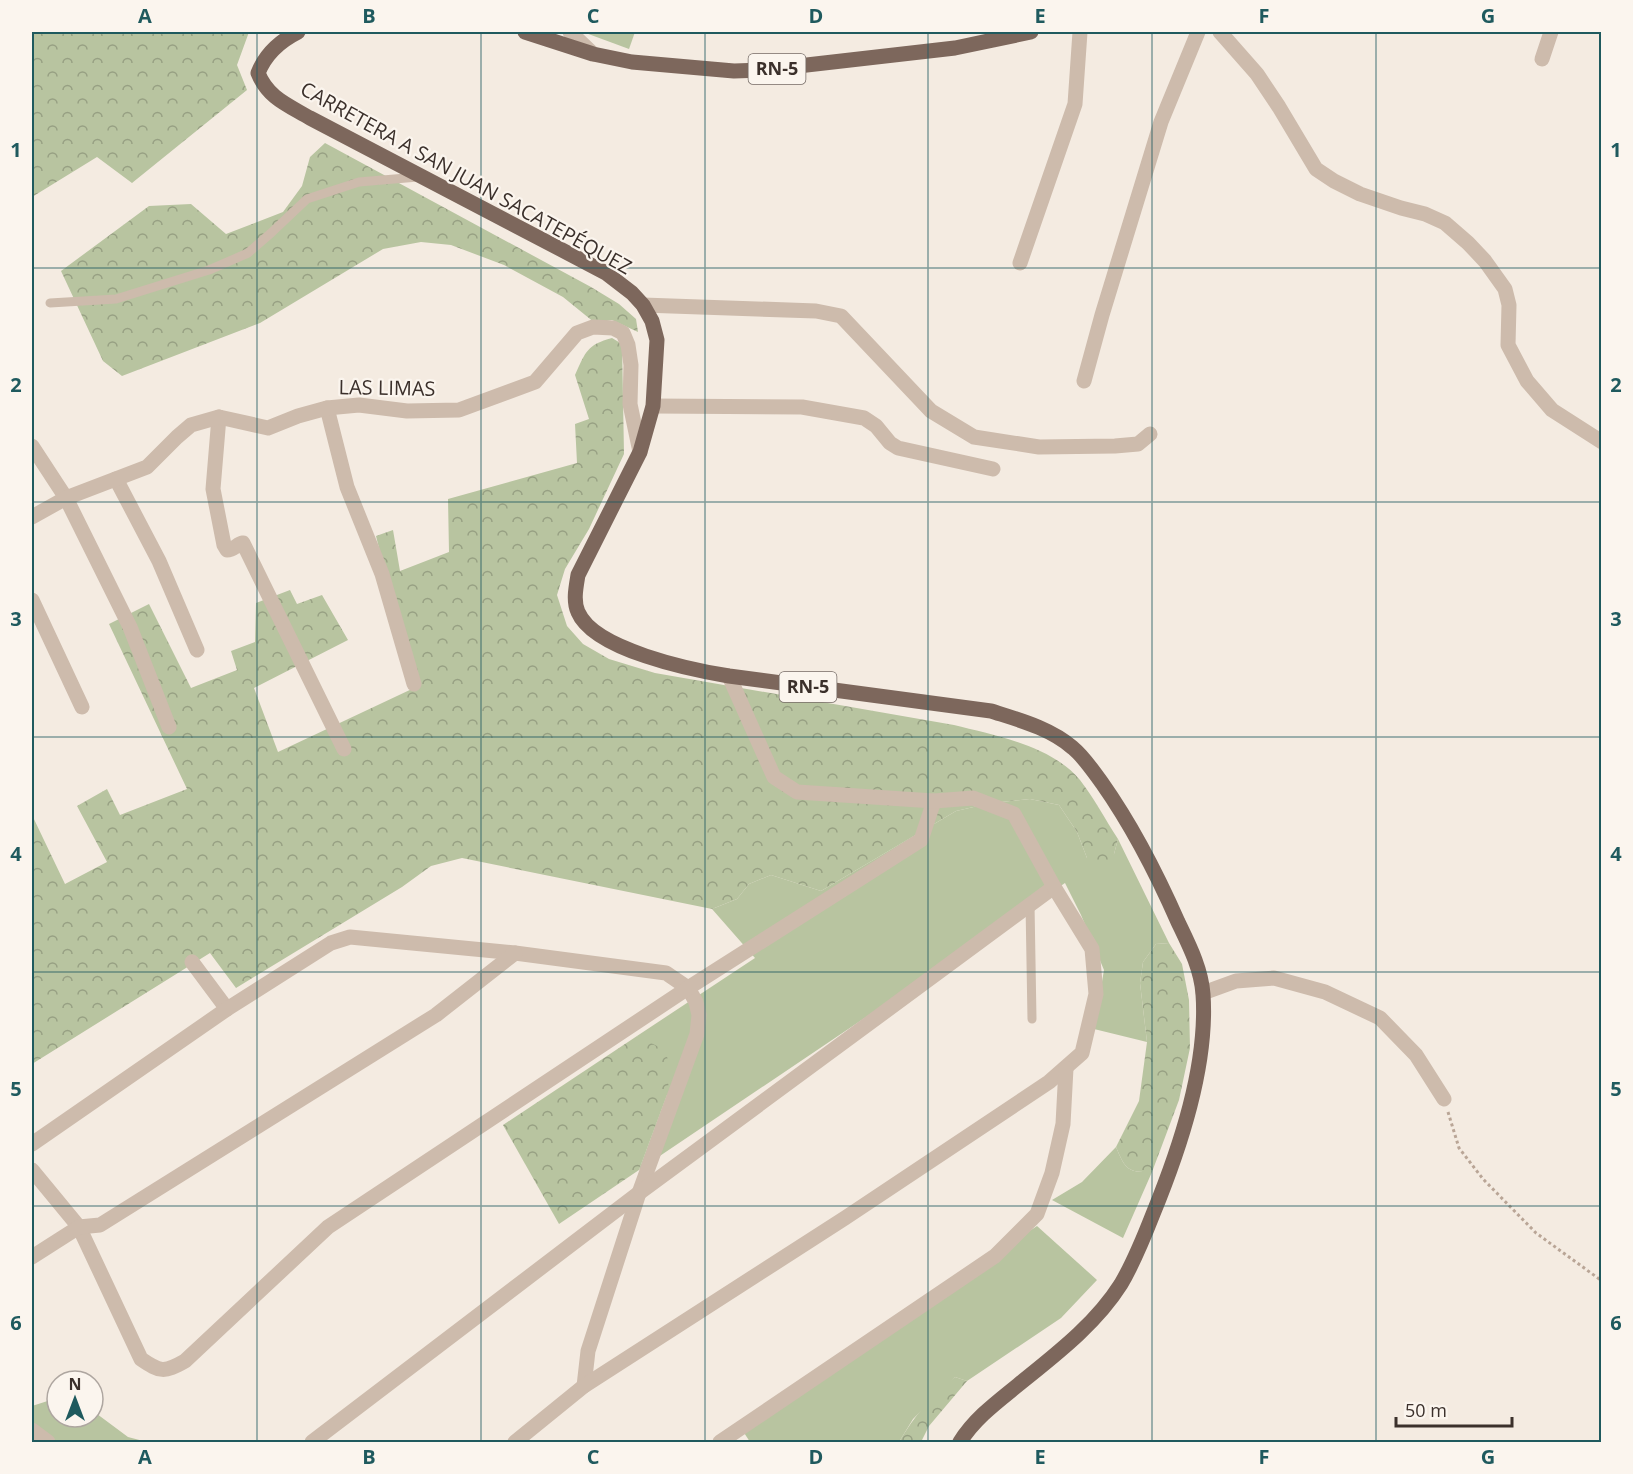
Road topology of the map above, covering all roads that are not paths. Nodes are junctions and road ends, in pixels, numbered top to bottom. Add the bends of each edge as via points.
1 (298, 32) edge
2 (525, 32) edge
3 (570, 32) edge
4 (1031, 32) edge
5 (1080, 32) edge
6 (1198, 32) edge
7 (1220, 32) edge
8 (1551, 32) edge
9 (593, 54) junction
10 (1542, 60) dead end
11 (423, 176) junction
12 (1020, 263) dead end
13 (50, 303) dead end
14 (643, 305) junction
15 (1084, 381) dead end
16 (653, 406) junction
17 (327, 408) junction
18 (219, 417) junction
19 (1150, 434) dead end
20 (1602, 442) edge
21 (32, 446) edge
22 (640, 452) junction
23 (993, 468) dead end
24 (116, 479) junction
25 (66, 498) junction
26 (32, 517) edge
27 (32, 600) edge
28 (197, 650) dead end
29 (729, 676) junction
30 (414, 684) dead end
31 (82, 708) dead end
32 (169, 727) dead end
33 (344, 749) dead end
34 (934, 801) junction
35 (1054, 887) junction
36 (1030, 904) junction
37 (515, 953) junction
38 (192, 962) dead end
39 (688, 988) junction
40 (1203, 993) junction
41 (227, 1009) junction
42 (1032, 1019) dead end
43 (1066, 1068) junction
44 (1444, 1099) road end
45 (32, 1144) edge
46 (32, 1170) edge
47 (639, 1193) junction
48 (79, 1227) junction
49 (32, 1257) edge
50 (584, 1386) junction
51 (32, 1430) edge
52 (48, 1443) edge
53 (312, 1443) edge
54 (515, 1443) edge
55 (720, 1443) edge
56 (960, 1443) edge

1 - 11 main road, CARRETERA A SAN JUAN SACATEPÉQUEZ / RN-5 via 272,49 262,63 258,73 263,85 276,98 310,118
2 - 9 main road, RN-5
3 - 9 street
4 - 9 main road, RN-5 via 955,48 763,70 632,62
5 - 12 street via 1075,104
6 - 15 street via 1161,122
7 - 20 street via 1257,74 1316,169 1360,194 1445,223 1485,261 1505,289 1509,305 1508,345 1527,381 1552,410
8 - 10 street
11 - 13 lane via 359,182 307,199 248,253 209,270 116,299
11 - 14 main road, CARRETERA A SAN JUAN SACATEPÉQUEZ / RN-5 via 606,273
14 - 16 main road, CARRETERA A SAN JUAN SACATEPÉQUEZ / RN-5 via 657,340
14 - 19 street via 816,311 841,316 931,411 974,437 1040,447 1115,446 1138,444
16 - 22 main road, CARRETERA A SAN JUAN SACATEPÉQUEZ / RN-5
16 - 23 street via 802,407 864,418 898,448
17 - 18 street, LAS LIMAS via 268,428
17 - 22 street, LAS LIMAS via 359,405 407,411 459,410 535,382 577,333 593,327 613,328 623,333 628,345 630,404
17 - 30 street via 348,488 382,574
18 - 24 street, LAS LIMAS via 191,425 147,468
18 - 33 street via 213,489 224,545 231,550 243,543
21 - 25 street
22 - 29 main road, CARRETERA A SAN JUAN SACATEPÉQUEZ / RN-5 via 578,575 578,613 587,627 635,652
24 - 25 street, LAS LIMAS
24 - 28 street via 159,561
25 - 26 street, LAS LIMAS
25 - 32 street via 130,627
27 - 31 street
29 - 34 street via 774,777 797,792
29 - 40 main road, CARRETERA A SAN JUAN SACATEPÉQUEZ / RN-5 via 991,711 1029,723 1073,747 1133,830 1199,968
34 - 35 street via 973,798 1014,814
34 - 39 street via 921,840
35 - 36 street
35 - 43 street via 1092,949 1096,994 1082,1053
36 - 42 lane
36 - 47 street
37 - 39 street via 666,973
37 - 41 street via 350,937 330,943
37 - 48 street via 426,1021 100,1225
38 - 41 street
39 - 47 street via 699,1015 697,1034
39 - 48 street via 328,1227 173,1368 162,1370 141,1359
40 - 44 street via 1236,981 1274,978 1325,992 1380,1018 1416,1055
40 - 56 main road, CARRETERA A SAN JUAN SACATEPÉQUEZ / RN-5 via 1199,1067 1180,1141 1140,1246 1121,1284 1074,1338 990,1408
41 - 45 street
43 - 50 street via 846,1218
43 - 55 street via 1064,1124 1037,1214 995,1256
46 - 48 street
47 - 50 street via 588,1351
47 - 53 street
48 - 49 street
50 - 54 street
51 - 52 street

